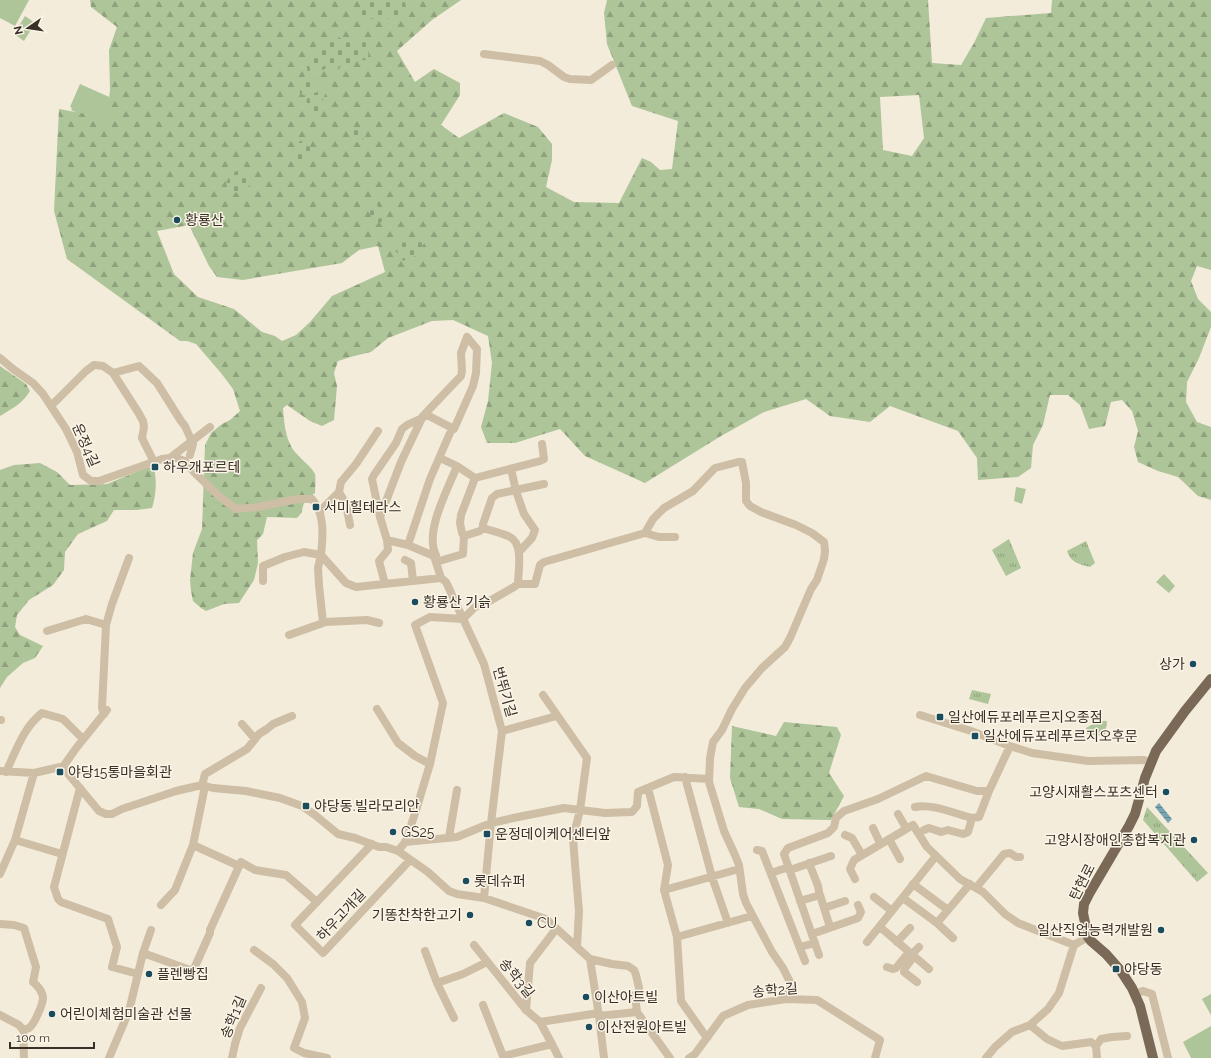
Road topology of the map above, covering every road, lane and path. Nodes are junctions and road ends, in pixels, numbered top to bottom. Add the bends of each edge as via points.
1 (484, 54) dead end
2 (612, 65) dead end
3 (0, 358) edge
4 (113, 373) junction
5 (50, 406) junction
6 (422, 418) junction
7 (210, 427) dead end
8 (378, 431) dead end
9 (450, 433) dead end
10 (192, 441) junction
11 (542, 444) dead end
12 (190, 456) dead end
13 (170, 458) junction
14 (440, 458) junction
15 (154, 462) junction
16 (457, 466) junction
17 (511, 469) junction
18 (475, 478) junction
19 (544, 484) dead end
20 (516, 491) junction
21 (339, 492) junction
22 (320, 510) junction
23 (380, 517) junction
24 (350, 525) dead end
25 (483, 528) junction
26 (646, 533) junction
27 (464, 536) junction
28 (675, 537) dead end
29 (387, 540) junction
30 (408, 545) junction
31 (519, 552) junction
32 (321, 555) junction
33 (129, 558) dead end
34 (436, 558) junction
35 (405, 560) dead end
36 (441, 578) junction
37 (263, 581) dead end
38 (413, 581) junction
39 (385, 584) junction
40 (518, 584) junction
41 (463, 619) junction
42 (324, 623) junction
43 (379, 623) dead end
44 (106, 625) junction
45 (46, 631) dead end
46 (289, 635) dead end
47 (1211, 679) edge
48 (543, 695) dead end
49 (377, 710) dead end
50 (920, 714) dead end
51 (557, 715) junction
52 (292, 716) dead end
53 (242, 724) dead end
54 (502, 730) junction
55 (84, 739) junction
56 (254, 739) junction
57 (1010, 746) junction
58 (1151, 762) junction
59 (430, 764) junction
60 (62, 768) junction
61 (3, 771) edge
62 (34, 773) junction
63 (685, 777) junction
64 (709, 779) junction
65 (204, 786) junction
66 (80, 788) junction
67 (648, 788) junction
68 (457, 790) dead end
69 (989, 791) junction
70 (580, 810) junction
71 (916, 810) dead end
72 (898, 814) dead end
73 (972, 818) junction
74 (491, 823) junction
75 (873, 828) dead end
76 (906, 828) junction
77 (924, 830) dead end
78 (845, 835) dead end
79 (449, 838) junction
80 (889, 838) junction
81 (15, 840) junction
82 (405, 842) junction
83 (880, 843) junction
84 (372, 844) junction
85 (192, 845) junction
86 (757, 850) dead end
87 (398, 851) junction
88 (62, 854) junction
89 (862, 855) junction
90 (831, 856) dead end
91 (936, 856) junction
92 (1020, 857) dead end
93 (900, 859) dead end
94 (410, 860) junction
95 (809, 863) junction
96 (239, 866) junction
97 (740, 869) junction
98 (789, 869) junction
99 (771, 873) junction
100 (0, 874) edge
101 (712, 877) junction
102 (855, 879) dead end
103 (913, 884) junction
104 (973, 886) junction
105 (664, 890) junction
106 (820, 897) junction
107 (874, 897) dead end
108 (484, 898) junction
109 (903, 898) junction
110 (800, 901) junction
111 (845, 901) dead end
112 (317, 902) junction
113 (161, 905) dead end
114 (858, 905) dead end
115 (824, 908) junction
116 (948, 910) junction
117 (892, 911) junction
118 (752, 916) junction
119 (728, 923) junction
120 (0, 924) edge
121 (937, 924) junction
122 (880, 927) junction
123 (830, 928) junction
124 (910, 928) dead end
125 (556, 929) junction
126 (151, 930) dead end
127 (812, 934) junction
128 (677, 937) junction
129 (1088, 937) junction
130 (952, 938) dead end
131 (867, 942) dead end
132 (897, 942) junction
133 (815, 943) junction
134 (474, 945) dead end
135 (1074, 945) junction
136 (576, 947) junction
137 (800, 947) junction
138 (919, 947) dead end
139 (254, 950) dead end
140 (425, 951) dead end
141 (143, 953) junction
142 (911, 954) junction
143 (819, 955) dead end
144 (590, 959) junction
145 (805, 961) dead end
146 (487, 962) junction
147 (886, 967) dead end
148 (929, 969) dead end
149 (138, 974) junction
150 (917, 982) dead end
151 (437, 983) junction
152 (260, 988) dead end
153 (1135, 994) junction
154 (786, 999) junction
155 (482, 1004) dead end
156 (526, 1010) junction
157 (637, 1012) junction
158 (599, 1014) junction
159 (0, 1015) edge
160 (454, 1018) dead end
161 (540, 1022) junction
162 (1030, 1025) junction
163 (23, 1030) junction
164 (1127, 1036) dead end
165 (707, 1038) junction
166 (552, 1044) junction
167 (1096, 1046) junction
168 (24, 1058) edge
169 (109, 1058) edge
170 (232, 1058) edge
171 (327, 1058) edge
172 (559, 1058) edge
173 (604, 1058) edge
174 (670, 1058) edge
175 (689, 1058) edge
176 (875, 1058) edge
177 (986, 1058) edge
178 (1097, 1058) edge
179 (1153, 1058) edge
180 (1168, 1058) edge

1 - 2 street via 540,61 570,79 591,80
3 - 5 street, 운정4길 via 33,383
4 - 5 street via 103,366 94,365
4 - 10 street via 139,366 157,383
4 - 15 street via 143,421 142,438
5 - 15 street, 운정4길 via 66,429 83,475 91,481 99,481
6 - 6 street via 427,415 454,429 476,373 477,349 467,337 461,353 460,376
6 - 23 street via 401,462
6 - 23 street via 402,429 396,443 374,474 372,479
7 - 10 street, 운정4길
8 - 21 street via 341,482
9 - 14 street
10 - 12 street
10 - 13 street, 운정4길
11 - 17 street via 544,459
13 - 15 street, 운정4길
13 - 22 street via 185,461 220,497 236,509 312,499
14 - 16 street
14 - 30 street via 430,479
16 - 18 street
16 - 34 street, 번뛰기길 via 434,522 433,550
17 - 18 street
17 - 20 street
18 - 27 street via 461,515 460,523
19 - 20 street
20 - 25 street via 497,494 492,498
20 - 31 street via 524,514 535,530 532,538
21 - 22 street
21 - 24 street via 346,504
22 - 32 street
23 - 29 street
25 - 27 street
25 - 31 street via 511,537
26 - 28 street via 659,537
26 - 40 street via 544,562 540,565 535,584
26 - 64 street via 653,519 664,508 693,491 715,468 742,462 746,501 750,506 796,525 824,542 824,559 817,580 790,638 785,647 745,688 714,742
27 - 34 street via 463,554
29 - 30 street
29 - 39 street via 388,550 379,561
30 - 34 street
31 - 40 street
32 - 37 street via 304,552 263,566
32 - 39 street via 346,584 356,587
32 - 42 street via 318,568
33 - 44 street
34 - 36 street, 번뛰기길
35 - 38 street via 410,562
36 - 38 street
36 - 41 street, 번뛰기길 via 446,582
38 - 39 street
40 - 41 street via 475,607
41 - 54 street, 번뛰기길 via 484,664
41 - 59 street via 430,617 416,624 443,702
42 - 43 street via 367,620
42 - 46 street
44 - 45 street via 86,619
44 - 55 street via 102,708 106,712
47 - 58 main road, 탄현로 via 1162,741
48 - 51 street
49 - 59 street via 398,744
50 - 57 street
51 - 54 street
51 - 70 street via 587,758
52 - 56 street via 273,724
53 - 56 street
54 - 74 street, 번뛰기길
55 - 60 street
55 - 61 street via 63,719 42,714 34,720 18,743
56 - 65 street via 247,749 205,774
57 - 58 street via 1088,761
57 - 69 street
58 - 129 main road, 탄현로 via 1135,814 1084,904 1082,913
59 - 82 street
60 - 62 street
60 - 66 street
61 - 62 street
62 - 81 street
63 - 64 street
63 - 67 street via 674,777
63 - 101 street
64 - 97 street via 724,831
65 - 66 street via 176,791 112,814 99,811
65 - 84 street via 280,798 302,806 338,834
65 - 85 street
66 - 88 street
67 - 70 street via 638,792 638,806 632,812 605,813
67 - 105 street via 668,865
68 - 79 street
69 - 73 street via 979,817
69 - 98 street via 977,791 926,776 844,812 836,818 834,827 828,833 788,848 784,854
70 - 74 street via 564,808
70 - 136 street via 574,838 579,911
71 - 73 street via 922,806 930,806
72 - 76 street
73 - 77 street via 968,832 963,834 929,828
74 - 79 street
74 - 108 street, 번뛰기길
75 - 83 street
76 - 80 street
76 - 91 street via 913,825
78 - 89 street via 852,838
79 - 82 street
80 - 83 street
80 - 93 street
81 - 88 street
81 - 100 street
82 - 87 street
83 - 89 street
84 - 87 street via 379,848 386,847
84 - 112 street, 하우고개길
85 - 96 street, 하우고개길
85 - 113 street via 175,890
86 - 99 street via 762,851
87 - 94 street
88 - 149 street via 54,887 58,899 108,919 117,947 112,967
89 - 102 street via 854,860 850,869
90 - 95 street
91 - 103 street
91 - 104 street via 960,880
92 - 104 street via 1010,853 1004,854
94 - 108 street via 449,891
94 - 112 street, 하우고개길 via 323,953 295,925
95 - 98 street
95 - 106 street
96 - 112 street, 하우고개길 via 241,862 256,870 286,875
96 - 141 street via 193,971
97 - 101 street
97 - 118 street via 743,894
98 - 99 street
98 - 110 street
99 - 137 street
101 - 105 street
101 - 119 street
103 - 109 street
103 - 116 street
104 - 116 street
104 - 135 street via 1018,923
105 - 128 street
106 - 110 street
106 - 115 street
107 - 117 street
108 - 125 street via 546,919
109 - 117 street
109 - 121 street
110 - 127 street
111 - 115 street
114 - 123 street via 861,912 858,918
115 - 123 street
116 - 121 street
117 - 122 street
118 - 119 street
118 - 154 street via 791,984
119 - 128 street
120 - 163 street via 24,928 36,967 33,982 42,994 43,999 34,1021 30,1028
121 - 130 street
122 - 131 street
122 - 132 street
123 - 127 street
124 - 132 street
125 - 136 street
125 - 156 street, 송학3길 via 530,963
126 - 141 street
127 - 133 street
128 - 165 street via 681,1001
129 - 135 street
129 - 153 main road via 1122,971
132 - 142 street
133 - 137 street
133 - 143 street
134 - 146 street, 송학3길
135 - 162 street via 1059,993 1048,1009
136 - 144 street
137 - 145 street
138 - 142 street
139 - 171 street via 287,978 302,1002 305,1018 294,1048
140 - 151 street
141 - 149 street
142 - 147 street via 896,968
142 - 148 street
142 - 150 street via 904,972
144 - 157 street via 628,966 634,970
144 - 158 street
146 - 151 street, 송학3길
146 - 156 street, 송학3길
149 - 169 street via 129,1011
151 - 160 street
152 - 170 street, 송학1길 via 240,1028
153 - 179 main road
153 - 180 street via 1143,991 1152,994
154 - 165 street, 송학2길 via 748,1005 723,1016
154 - 176 street, 송학2길 via 817,1000 880,1040
155 - 166 street via 503,1056
156 - 161 street, 송학3길
157 - 158 street
157 - 174 street
158 - 161 street
158 - 173 street
159 - 163 street via 19,1025
161 - 166 street, 송학3길
162 - 167 street via 1046,1039 1062,1046 1091,1042
162 - 177 street via 1012,1032
163 - 168 street
164 - 167 street via 1101,1039
165 - 175 street, 송학2길
166 - 172 street
167 - 178 street

